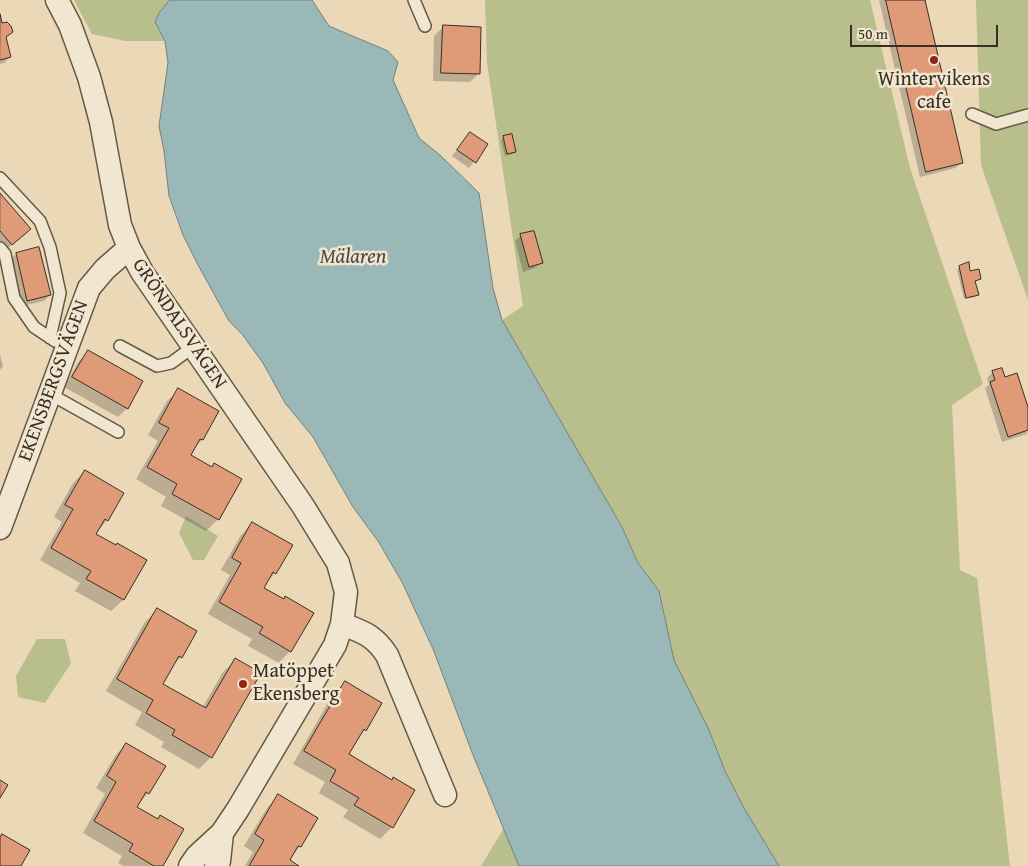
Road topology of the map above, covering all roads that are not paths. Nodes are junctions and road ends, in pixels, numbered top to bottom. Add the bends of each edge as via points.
1 (57, 0) edge
2 (414, 0) edge
3 (425, 26) dead end
4 (972, 114) dead end
5 (1028, 115) edge
6 (0, 178) edge
7 (0, 248) edge
8 (129, 248) junction
9 (58, 344) junction
10 (120, 346) dead end
11 (193, 347) junction
12 (50, 394) junction
13 (118, 432) dead end
14 (0, 528) edge
15 (342, 624) junction
16 (445, 795) dead end
17 (222, 833) junction
18 (190, 866) edge
19 (216, 866) edge

1 - 8 street, GRÖNDALSVÄGEN via 89,77 101,122 120,225
2 - 3 lane
4 - 5 lane via 996,124
6 - 9 lane via 40,221 50,247 60,293
7 - 9 lane via 5,254 14,298 34,327
8 - 9 street, EKENSBERGSVÄGEN via 89,288
8 - 11 street, GRÖNDALSVÄGEN
9 - 12 street, EKENSBERGSVÄGEN
10 - 11 lane via 156,366 171,363
11 - 15 street, GRÖNDALSVÄGEN via 303,506 338,563 346,592
12 - 13 lane
12 - 14 street, EKENSBERGSVÄGEN
15 - 16 street via 366,633 387,655
15 - 17 street, GRÖNDALSVÄGEN via 335,645
17 - 18 street, GRÖNDALSVÄGEN
17 - 19 street, GRÖNDALSVÄGEN

